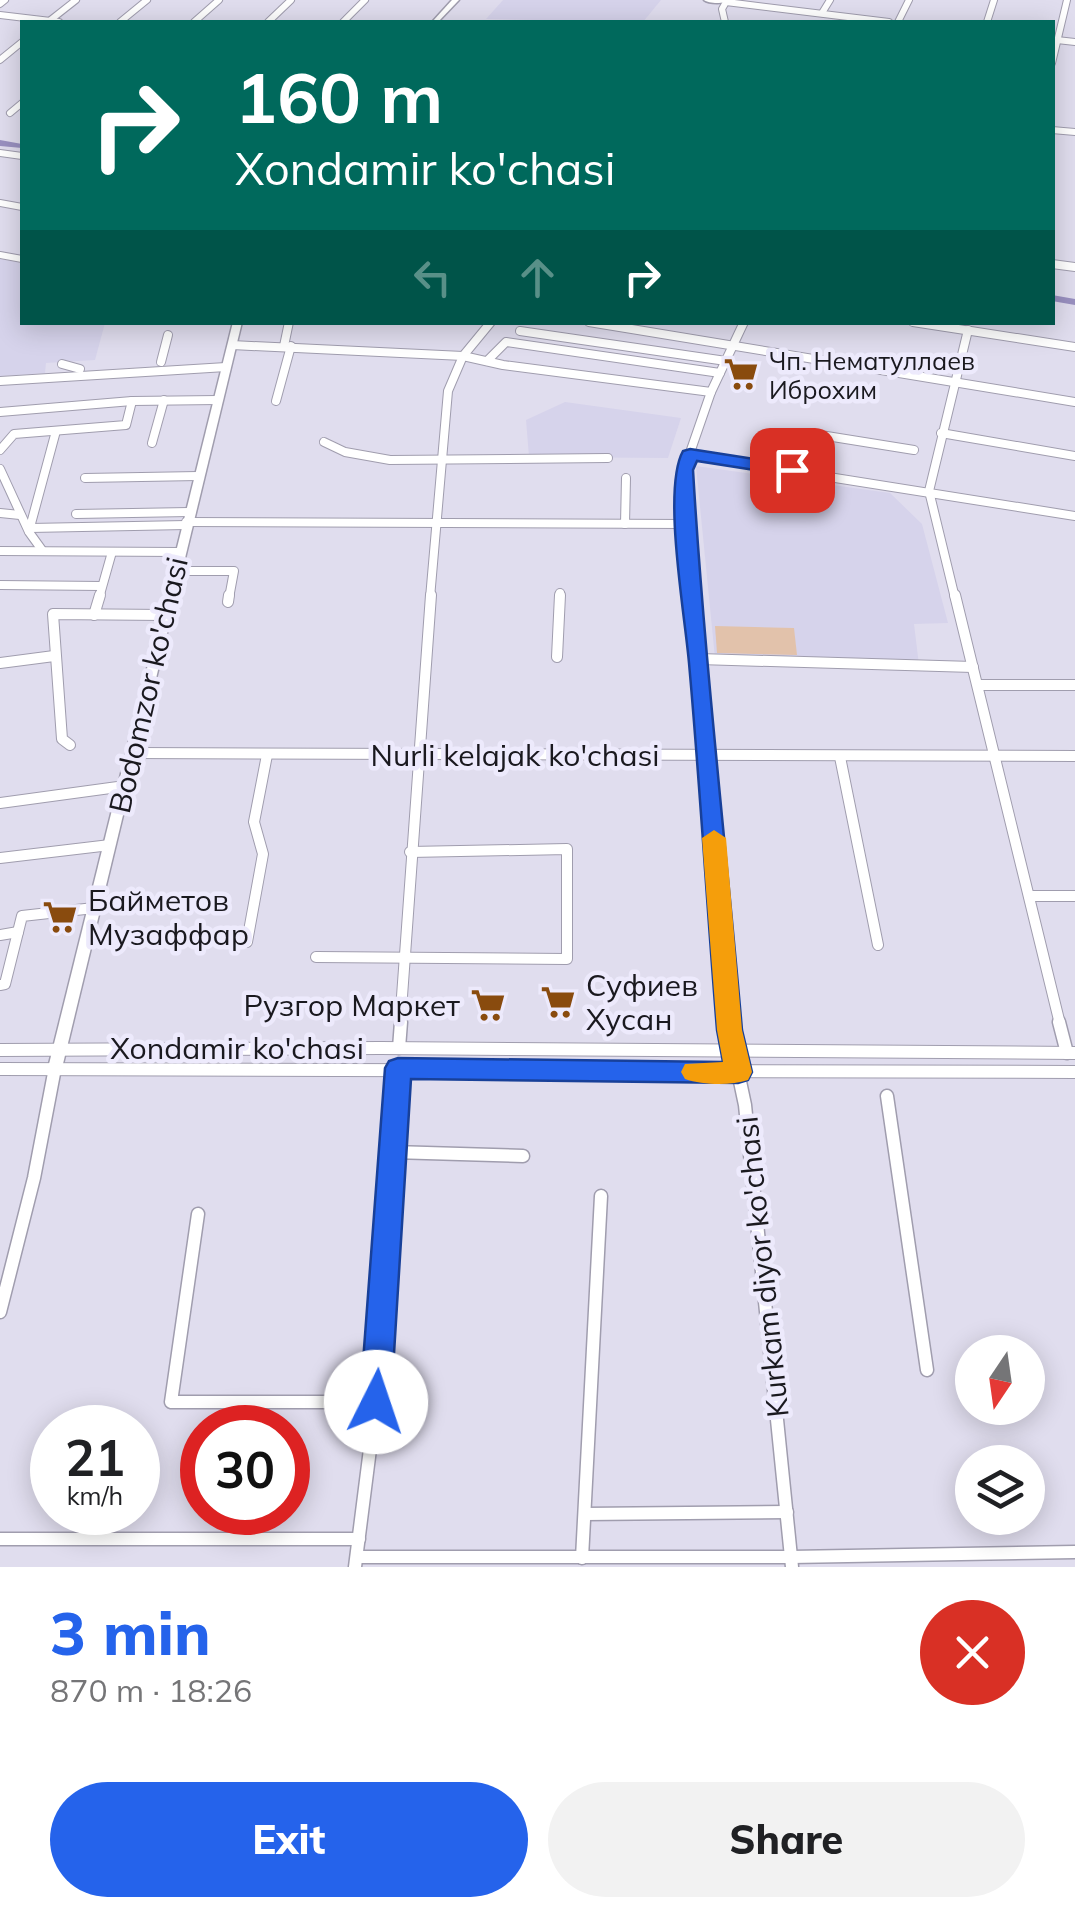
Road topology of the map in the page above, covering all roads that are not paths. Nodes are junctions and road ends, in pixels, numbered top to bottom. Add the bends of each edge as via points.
1 (76, 0) edge
2 (148, 0) edge
3 (220, 0) edge
4 (291, 0) edge
5 (365, 0) edge
6 (456, 0) edge
7 (707, 0) edge
8 (830, 0) edge
9 (1066, 0) edge
10 (726, 1) edge
11 (822, 14) junction
12 (0, 15) edge
13 (34, 20) edge
14 (51, 20) edge
15 (123, 20) edge
16 (196, 20) edge
17 (270, 20) edge
18 (345, 20) edge
19 (437, 20) edge
20 (852, 20) edge
21 (1057, 40) junction
22 (1075, 42) edge
23 (20, 44) edge
24 (1055, 49) edge
25 (0, 60) edge
26 (20, 105) edge
27 (10, 113) dead end
28 (237, 325) edge
29 (289, 325) edge
30 (489, 325) edge
31 (607, 325) edge
32 (743, 325) edge
33 (933, 325) edge
34 (968, 330) junction
35 (520, 331) dead end
36 (168, 335) dead end
37 (232, 346) junction
38 (288, 346) junction
39 (733, 346) junction
40 (1075, 347) edge
41 (463, 356) junction
42 (613, 359) junction
43 (487, 361) junction
44 (726, 361) junction
45 (161, 362) junction
46 (62, 364) dead end
47 (226, 367) junction
48 (184, 368) junction
49 (720, 373) junction
50 (604, 378) junction
51 (0, 381) edge
52 (955, 382) junction
53 (711, 392) junction
54 (164, 400) junction
55 (218, 400) junction
56 (132, 401) junction
57 (276, 402) dead end
58 (1075, 402) edge
59 (0, 412) edge
60 (56, 431) junction
61 (808, 432) dead end
62 (940, 434) junction
63 (324, 442) dead end
64 (152, 443) dead end
65 (0, 450) edge
66 (914, 450) dead end
67 (690, 455) junction
68 (1075, 456) edge
69 (608, 458) dead end
70 (442, 460) junction
71 (0, 472) edge
72 (198, 476) junction
73 (84, 478) dead end
74 (626, 478) dead end
75 (928, 491) junction
76 (0, 513) edge
77 (76, 514) dead end
78 (20, 515) junction
79 (1075, 516) edge
80 (187, 520) junction
81 (436, 524) junction
82 (625, 524) junction
83 (686, 524) junction
84 (30, 530) junction
85 (42, 550) junction
86 (0, 552) edge
87 (112, 552) junction
88 (180, 552) junction
89 (175, 571) junction
90 (0, 585) edge
91 (101, 586) junction
92 (560, 593) dead end
93 (228, 602) dead end
94 (94, 615) junction
95 (164, 616) junction
96 (54, 656) junction
97 (557, 658) dead end
98 (699, 659) junction
99 (0, 663) edge
100 (973, 667) junction
101 (978, 685) junction
102 (1075, 685) edge
103 (70, 745) dead end
104 (134, 753) junction
105 (267, 755) junction
106 (417, 755) junction
107 (992, 755) junction
108 (707, 756) junction
109 (840, 756) junction
110 (1075, 756) edge
111 (125, 786) junction
112 (0, 802) edge
113 (110, 845) junction
114 (410, 852) junction
115 (0, 858) edge
116 (1029, 896) junction
117 (1075, 896) edge
118 (94, 908) junction
119 (18, 932) junction
120 (0, 935) edge
121 (247, 942) dead end
122 (878, 945) dead end
123 (316, 957) dead end
124 (404, 958) junction
125 (0, 985) edge
126 (60, 1048) junction
127 (399, 1048) junction
128 (0, 1050) edge
129 (733, 1050) junction
130 (1071, 1053) edge
131 (55, 1068) junction
132 (398, 1068) junction
133 (0, 1070) edge
134 (738, 1072) junction
135 (1075, 1072) edge
136 (887, 1096) dead end
137 (393, 1152) junction
138 (522, 1156) dead end
139 (601, 1196) dead end
140 (198, 1214) dead end
141 (0, 1312) edge
142 (927, 1370) dead end
143 (376, 1402) junction
144 (787, 1512) junction
145 (585, 1514) junction
146 (0, 1539) edge
147 (359, 1539) junction
148 (1075, 1552) edge
149 (582, 1558) junction
150 (356, 1562) edge
151 (792, 1562) edge

1 - 14 street
2 - 15 street
3 - 16 street
4 - 17 street
5 - 18 street
6 - 19 street
7 - 10 street
8 - 11 street
9 - 21 street
10 - 11 street
11 - 20 street
12 - 13 street
21 - 22 street
21 - 24 street
23 - 25 street
26 - 27 street
28 - 37 street, Bodomzor ko'chasi
29 - 38 street
30 - 41 street
31 - 39 street
32 - 39 street, Kurkam diyor ko'chasi
33 - 34 street
34 - 40 street
34 - 52 street
35 - 44 street
36 - 45 street
37 - 38 street
37 - 47 street, Bodomzor ko'chasi
38 - 41 street
38 - 57 street
39 - 44 street, Kurkam diyor ko'chasi
39 - 52 street
41 - 43 street
41 - 70 street via 448,391
42 - 43 street via 506,342
42 - 49 street
42 - 50 street
43 - 50 street
44 - 49 street, Kurkam diyor ko'chasi
45 - 46 street via 71,369
45 - 48 street
47 - 48 street
47 - 55 street, Bodomzor ko'chasi
48 - 51 street
49 - 53 street, Kurkam diyor ko'chasi
50 - 53 street
52 - 58 street
52 - 62 street
53 - 67 street, Kurkam diyor ko'chasi
54 - 55 street
54 - 56 street
54 - 64 street
55 - 72 street, Bodomzor ko'chasi
56 - 59 street
56 - 60 street via 126,425
60 - 65 street via 14,434
60 - 84 street
61 - 66 street
62 - 68 street
62 - 75 street
63 - 70 street via 393,460
67 - 75 street
67 - 83 street, Kurkam diyor ko'chasi via 684,470
69 - 70 street
70 - 81 street
71 - 78 street
72 - 73 street
72 - 80 street, Bodomzor ko'chasi
74 - 82 street
75 - 79 street
75 - 100 street
76 - 78 street
77 - 80 street
78 - 84 street
80 - 81 street
80 - 84 street
80 - 88 street, Bodomzor ko'chasi
81 - 82 street
81 - 106 street
82 - 83 street
83 - 98 street, Kurkam diyor ko'chasi
84 - 85 street
85 - 86 street
85 - 87 street
87 - 88 street
87 - 91 street
88 - 89 street, Bodomzor ko'chasi
89 - 93 street via 234,571
89 - 95 street, Bodomzor ko'chasi
90 - 91 street
91 - 94 street
92 - 97 street
94 - 95 street
94 - 96 street via 54,614
95 - 104 street, Bodomzor ko'chasi
96 - 99 street
96 - 103 street via 62,739
98 - 100 street
98 - 108 street, Kurkam diyor ko'chasi
100 - 101 street
101 - 102 street
101 - 107 street
104 - 105 street, Nurli kelajak ko'chasi
104 - 111 street, Bodomzor ko'chasi
105 - 106 street, Nurli kelajak ko'chasi
105 - 121 street via 254,822 262,854
106 - 108 street, Nurli kelajak ko'chasi
106 - 114 street
107 - 109 street, Nurli kelajak ko'chasi
107 - 110 street, Nurli kelajak ko'chasi
107 - 116 street
108 - 109 street, Nurli kelajak ko'chasi
108 - 129 street, Kurkam diyor ko'chasi
109 - 122 street
111 - 112 street
111 - 113 street, Bodomzor ko'chasi
113 - 115 street
113 - 118 street, Bodomzor ko'chasi
114 - 124 street
114 - 124 street via 567,850 566,959
116 - 117 street
116 - 130 street
118 - 119 street via 22,916
118 - 126 street, Bodomzor ko'chasi
119 - 120 street
119 - 125 street
123 - 124 street
124 - 127 street
126 - 127 main road, Xondamir ko'chasi
126 - 128 main road, Xondamir ko'chasi
126 - 131 street, Bodomzor ko'chasi
127 - 129 main road, Xondamir ko'chasi
129 - 130 main road, Xondamir ko'chasi
129 - 134 street, Kurkam diyor ko'chasi
131 - 132 main road, Xondamir ko'chasi
131 - 133 main road, Xondamir ko'chasi
131 - 141 street
132 - 134 main road, Xondamir ko'chasi
132 - 137 street
134 - 135 main road, Xondamir ko'chasi
134 - 144 street, Kurkam diyor ko'chasi
136 - 142 street
137 - 138 street
137 - 143 street
139 - 145 street
140 - 143 street via 171,1402
143 - 147 street
144 - 145 street
144 - 151 street, Kurkam diyor ko'chasi
145 - 149 street
146 - 147 street
147 - 150 street
148 - 151 street
149 - 150 street
149 - 151 street

